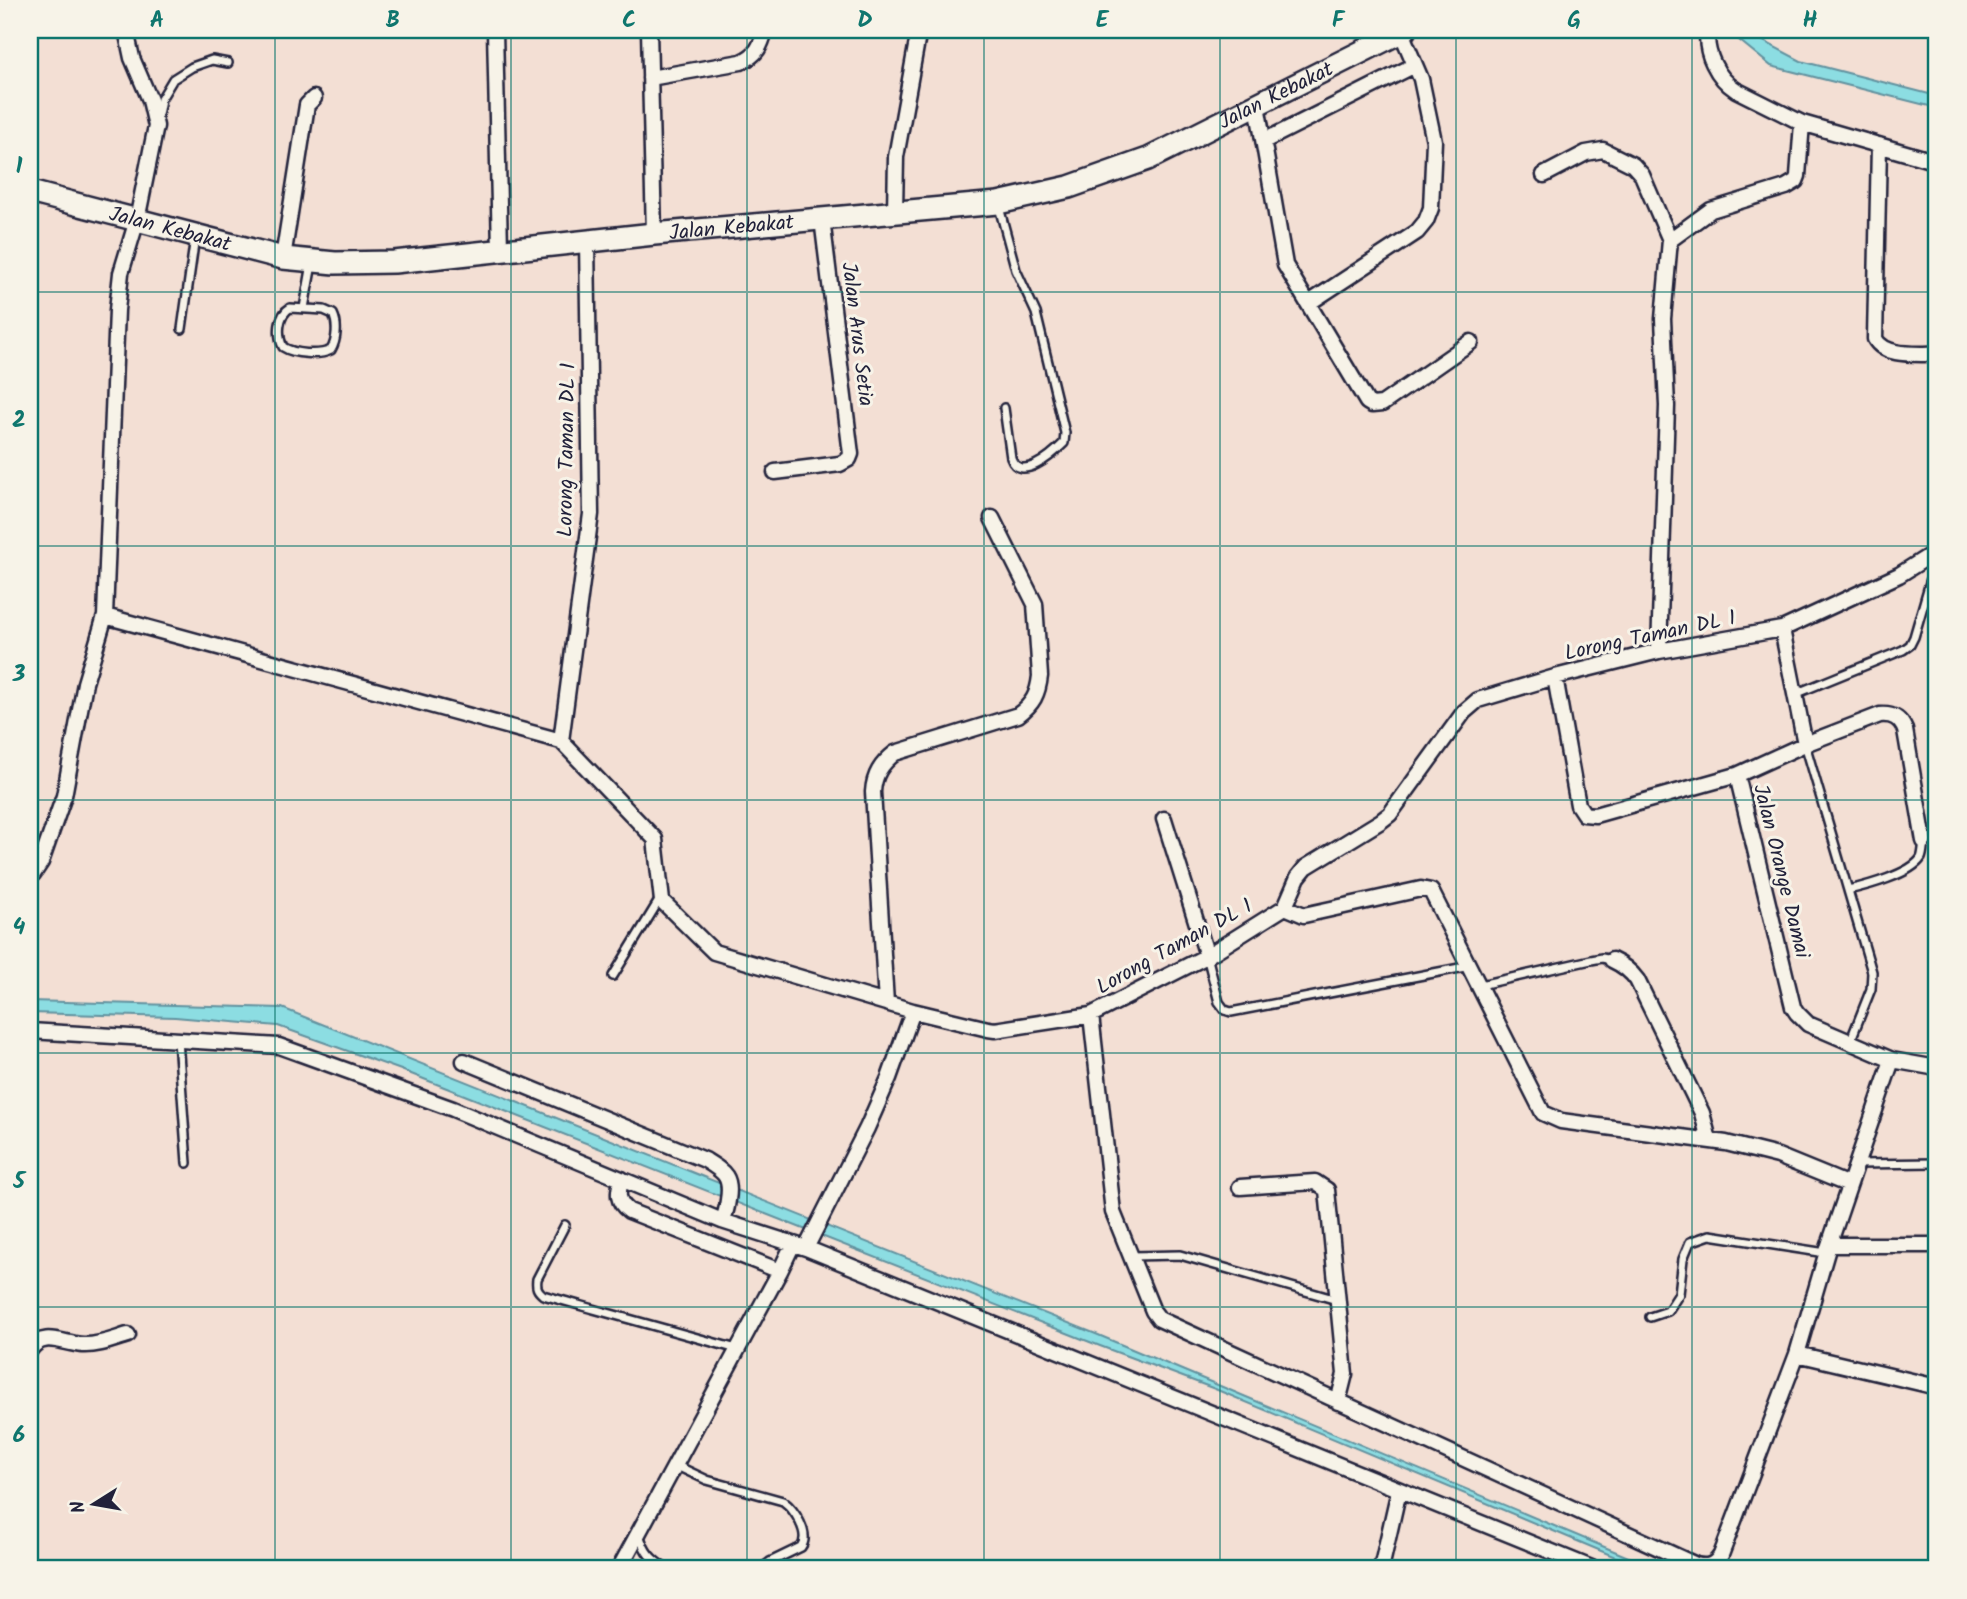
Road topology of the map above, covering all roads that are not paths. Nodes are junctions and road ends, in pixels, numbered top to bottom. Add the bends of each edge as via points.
1 (126, 30) edge
2 (495, 30) edge
3 (649, 30) edge
4 (765, 30) edge
5 (919, 30) edge
6 (1708, 30) edge
7 (1403, 31) edge
8 (228, 63) dead end
9 (1415, 65) junction
10 (650, 78) junction
11 (314, 98) dead end
12 (1256, 105) junction
13 (1802, 123) junction
14 (156, 126) junction
15 (1264, 141) junction
16 (1879, 145) junction
17 (1937, 162) edge
18 (1544, 175) dead end
19 (30, 192) edge
20 (998, 203) junction
21 (895, 212) junction
22 (822, 219) junction
23 (137, 220) junction
24 (654, 234) junction
25 (195, 237) junction
26 (1670, 240) junction
27 (587, 242) junction
28 (500, 250) junction
29 (282, 258) junction
30 (313, 261) junction
31 (1309, 303) junction
32 (304, 308) junction
33 (182, 329) dead end
34 (1472, 342) dead end
35 (1937, 354) edge
36 (1004, 408) dead end
37 (775, 472) dead end
38 (992, 518) dead end
39 (1937, 551) edge
40 (1937, 558) edge
41 (105, 616) junction
42 (1782, 629) junction
43 (1659, 651) junction
44 (1555, 677) junction
45 (1795, 694) junction
46 (561, 741) junction
47 (1805, 744) junction
48 (1737, 775) junction
49 (1164, 818) dead end
50 (1924, 841) joint
51 (30, 874) edge
52 (1848, 890) junction
53 (660, 898) junction
54 (1285, 907) junction
55 (1207, 956) junction
56 (1612, 960) joint
57 (1470, 966) junction
58 (613, 976) dead end
59 (1480, 985) junction
60 (886, 1003) junction
61 (914, 1011) junction
62 (1091, 1015) junction
63 (30, 1031) edge
64 (178, 1039) junction
65 (1850, 1042) junction
66 (1892, 1060) junction
67 (464, 1061) dead end
68 (1937, 1068) edge
69 (1710, 1140) junction
70 (187, 1163) dead end
71 (1937, 1163) edge
72 (1856, 1164) junction
73 (622, 1180) junction
74 (1849, 1185) junction
75 (1240, 1187) dead end
76 (695, 1210) junction
77 (724, 1217) junction
78 (565, 1225) dead end
79 (685, 1235) junction
80 (803, 1244) junction
81 (1937, 1245) edge
82 (1828, 1249) junction
83 (1130, 1256) junction
84 (780, 1271) junction
85 (1338, 1300) junction
86 (1650, 1317) dead end
87 (128, 1335) dead end
88 (738, 1349) junction
89 (30, 1350) edge
90 (1797, 1354) junction
91 (1937, 1387) edge
92 (1338, 1402) junction
93 (675, 1465) junction
94 (1399, 1490) junction
95 (638, 1533) junction
96 (619, 1569) edge
97 (666, 1569) edge
98 (761, 1569) edge
99 (1381, 1569) edge
100 (1594, 1569) edge

1 - 14 street
2 - 28 street
3 - 10 street
4 - 10 street via 758,51 741,62
5 - 21 street via 896,157
6 - 13 street via 1708,48 1726,84
7 - 9 street
7 - 12 street, Jalan Kebakat
8 - 14 lane via 212,60 173,79 161,99
9 - 15 street
9 - 31 street via 1434,141 1429,215 1417,232
10 - 24 street
11 - 29 street via 307,105
12 - 15 street
12 - 20 street, Jalan Kebakat via 1148,159 1069,187
13 - 16 street
13 - 26 street via 1796,181 1710,210
14 - 23 street
15 - 31 street via 1284,265
16 - 17 street
16 - 35 street via 1875,340 1892,352
18 - 26 street via 1586,153 1603,150 1633,165 1642,175
19 - 23 street, Jalan Kebakat
20 - 21 street, Jalan Kebakat
20 - 36 lane via 1016,270 1036,313 1064,443 1031,467 1018,468 1011,458
21 - 22 street, Jalan Kebakat
22 - 24 street, Jalan Kebakat
22 - 37 street, Jalan Arus Setia via 851,454 840,464
23 - 25 street, Jalan Kebakat
23 - 41 street via 121,273 117,310
24 - 27 street, Jalan Kebakat
25 - 29 street, Jalan Kebakat
25 - 33 lane
26 - 43 street via 1663,319 1667,406
27 - 28 street, Jalan Kebakat
27 - 46 street, Lorong Taman DL 1 via 591,514
28 - 30 street, Jalan Kebakat via 394,262
29 - 30 street, Jalan Kebakat
30 - 32 lane
31 - 34 street via 1371,405 1382,404
32 - 32 lane via 290,308 282,315 283,347 331,350 335,318 329,311
38 - 60 street via 1035,604 1039,688 1028,708 1018,715 895,753 878,770 873,792
39 - 42 street, Lorong Taman DL 1 via 1899,575
40 - 45 lane via 1910,645
41 - 46 street
41 - 51 street via 85,683 64,796 41,862
42 - 43 street, Lorong Taman DL 1
42 - 45 street
43 - 44 street, Lorong Taman DL 1
44 - 48 street via 1578,805 1584,814 1595,815
44 - 54 street, Lorong Taman DL 1 via 1473,703 1390,814 1306,867
45 - 47 street
46 - 53 street via 655,839
47 - 48 street, Jalan Orange Damai
47 - 50 street, Jalan Orange Damai via 1880,715 1896,717 1905,730
47 - 52 lane
48 - 65 street, Jalan Orange Damai via 1793,1007 1808,1024
49 - 55 street
50 - 52 lane via 1922,857 1912,866 1878,883
52 - 65 lane via 1872,978
53 - 58 lane
53 - 60 street, Lorong Taman DL 1 via 718,953
54 - 55 street, Lorong Taman DL 1
54 - 57 street via 1304,915 1426,889 1435,895
55 - 57 lane via 1219,1002 1231,1012
55 - 62 street, Lorong Taman DL 1
56 - 59 lane via 1591,960
56 - 69 street via 1637,980 1702,1113
57 - 59 street
59 - 69 street via 1543,1113 1561,1121
60 - 61 street, Lorong Taman DL 1
61 - 62 street, Lorong Taman DL 1 via 992,1030
61 - 80 street via 867,1128
62 - 83 street via 1112,1209
63 - 64 street
64 - 70 lane
64 - 73 street via 279,1046 453,1109
65 - 66 street, Jalan Orange Damai
66 - 68 street, Jalan Orange Damai
66 - 72 street
67 - 77 street via 705,1160 728,1178
69 - 74 street via 1778,1156
71 - 72 lane
72 - 74 street
73 - 76 street
73 - 79 street via 618,1194 623,1207
74 - 82 street
75 - 85 street via 1315,1182 1327,1190
76 - 77 street
76 - 79 street
77 - 80 street
78 - 88 lane via 537,1279 543,1295
79 - 84 street
80 - 84 street
80 - 94 street
81 - 82 street
82 - 86 lane via 1710,1236 1690,1242 1679,1294 1668,1311
82 - 90 street
83 - 85 lane via 1180,1255
83 - 92 street via 1158,1319
84 - 88 street
85 - 92 street via 1345,1374
87 - 89 street via 84,1345 45,1338
88 - 93 street
90 - 91 street
90 - 92 street via 1721,1555 1703,1567
93 - 95 street
93 - 98 lane via 791,1506 804,1543
94 - 99 street
94 - 100 street
95 - 96 street
95 - 97 lane via 650,1557

